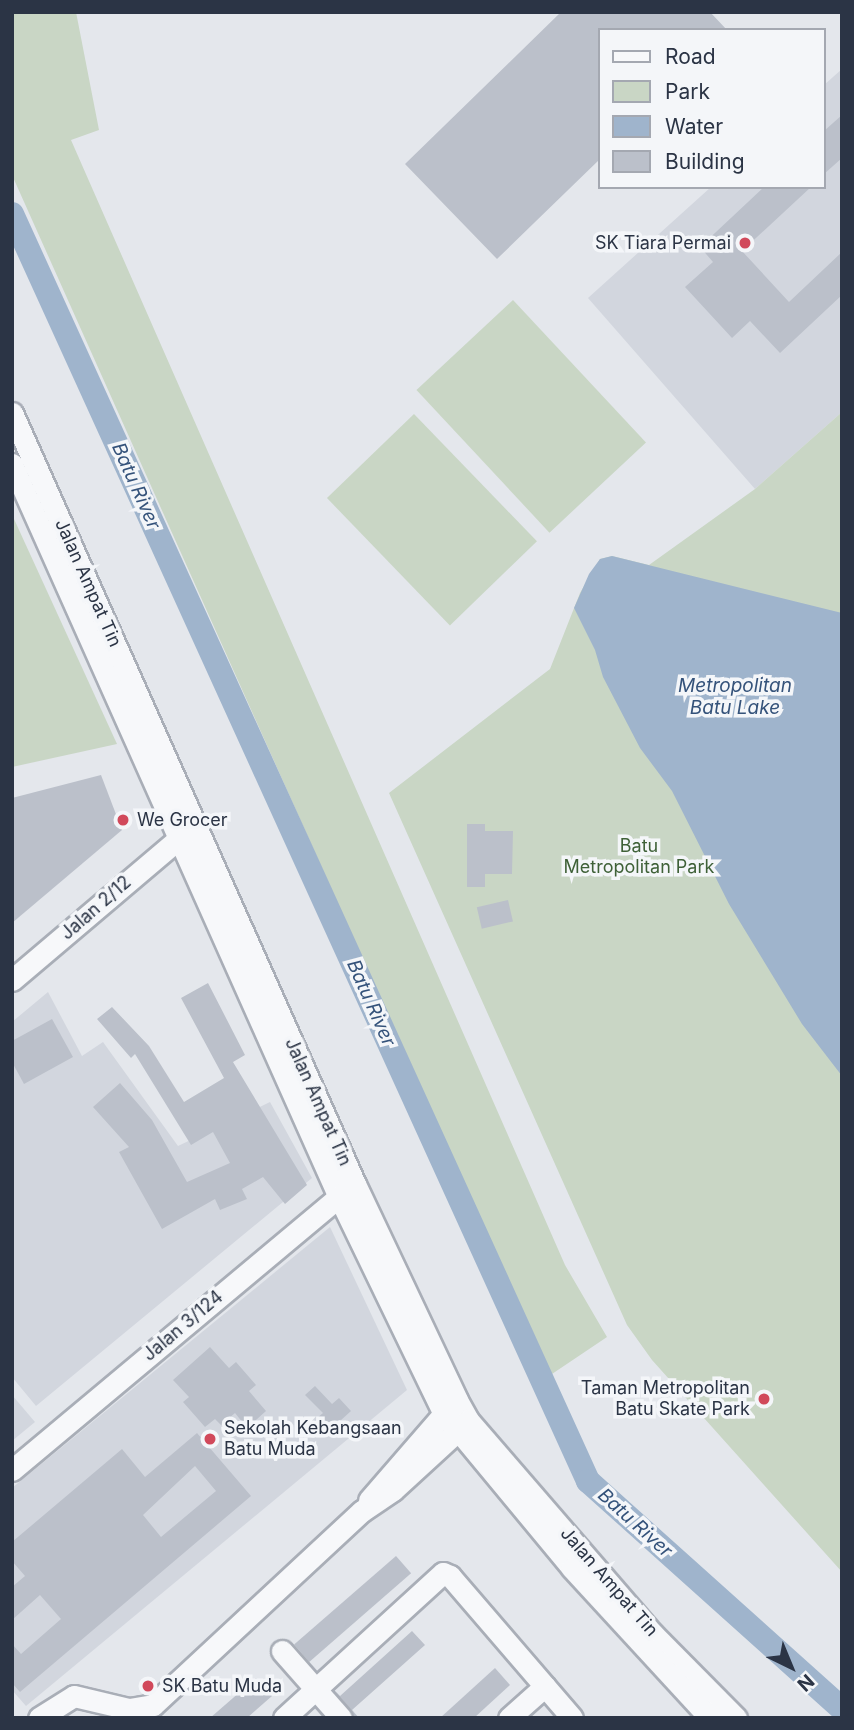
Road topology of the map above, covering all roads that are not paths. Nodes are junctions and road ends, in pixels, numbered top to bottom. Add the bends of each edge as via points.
1 (12, 415) edge
2 (12, 464) edge
3 (18, 490) edge
4 (188, 831) junction
5 (12, 980) edge
6 (347, 1190) junction
7 (450, 1406) junction
8 (462, 1427) junction
9 (12, 1469) edge
10 (362, 1510) junction
11 (282, 1650) dead end
12 (545, 1686) junction
13 (316, 1689) junction
14 (39, 1718) edge
15 (284, 1718) edge
16 (341, 1718) edge
17 (509, 1718) edge
18 (572, 1718) edge
19 (710, 1718) edge
20 (736, 1718) edge

1 - 3 street via 29,471
1 - 4 street, Jalan Ampat Tin
2 - 3 street, Jalan Ampat Tin
3 - 4 street, Jalan Ampat Tin
4 - 5 street, Jalan 2/12
4 - 6 street, Jalan Ampat Tin
6 - 7 street, Jalan Ampat Tin
6 - 9 street, Jalan 3/124
7 - 8 street, Jalan Ampat Tin
7 - 10 street
8 - 10 street via 393,1490
8 - 19 street, Jalan Ampat Tin via 632,1637
8 - 20 street, Jalan Ampat Tin
10 - 14 street via 153,1704 129,1709 74,1696
11 - 13 street
12 - 13 street via 443,1573
12 - 17 street
12 - 18 street
13 - 15 street
13 - 16 street

